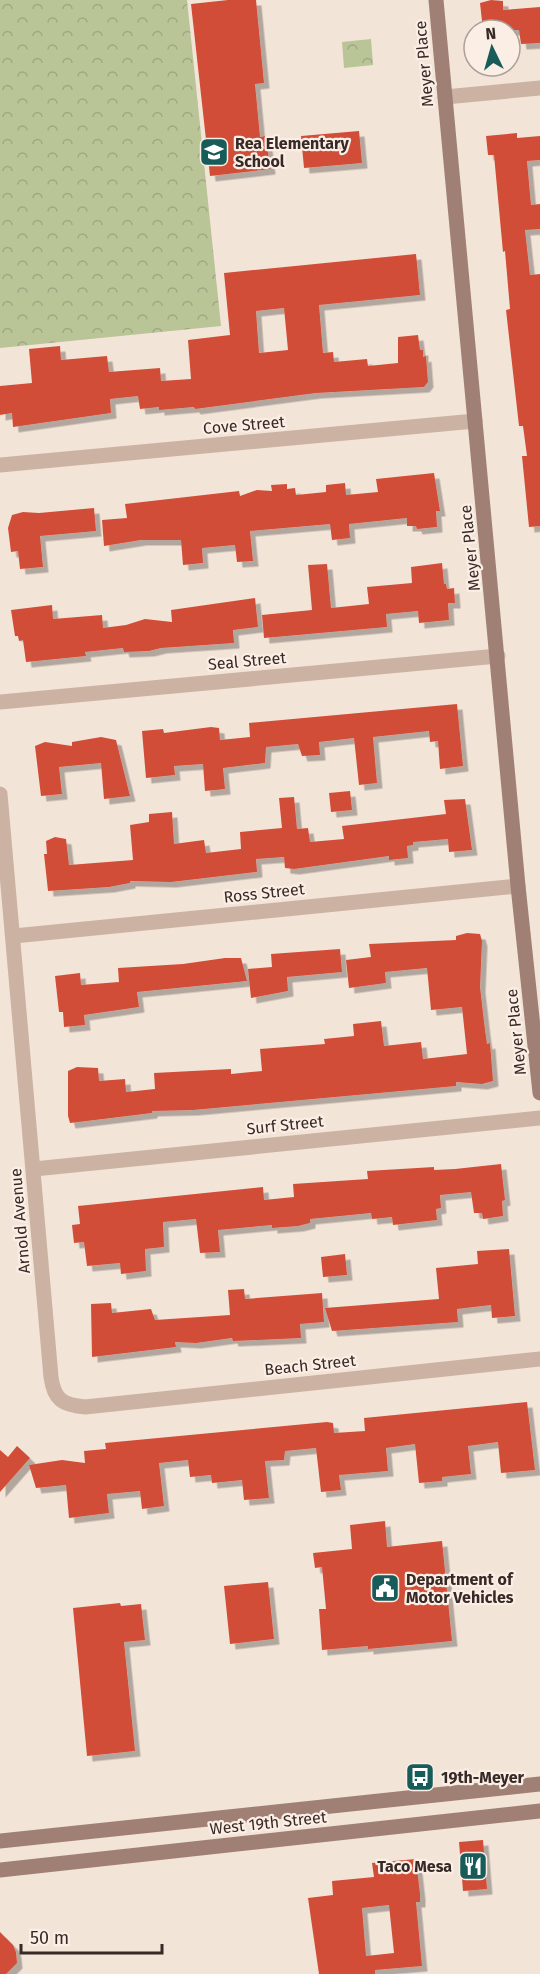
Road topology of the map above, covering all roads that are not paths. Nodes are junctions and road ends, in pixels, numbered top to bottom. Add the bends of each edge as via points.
1 (436, 0) edge
2 (540, 87) edge
3 (445, 97) junction
4 (476, 421) junction
5 (8, 465) edge
6 (498, 656) junction
7 (0, 702) edge
8 (0, 794) edge
9 (518, 886) junction
10 (14, 936) junction
11 (540, 1093) edge
12 (540, 1118) edge
13 (34, 1169) junction
14 (540, 1359) edge
15 (85, 1407) joint
16 (540, 1784) edge
17 (540, 1811) edge
18 (0, 1841) edge
19 (0, 1870) edge

1 - 3 street, Meyer Place
2 - 3 street
3 - 4 street, Meyer Place
4 - 5 street, Cove Street
4 - 6 street, Meyer Place
6 - 7 street, Seal Street
6 - 9 street, Meyer Place
8 - 10 street, Arnold Avenue
9 - 10 street, Ross Street
9 - 11 street, Meyer Place
10 - 13 street, Arnold Avenue
12 - 13 street, Surf Street
13 - 15 street, Arnold Avenue via 52,1390 68,1406
14 - 15 street, Beach Street
16 - 18 street, West 19th Street
17 - 19 street, West 19th Street

